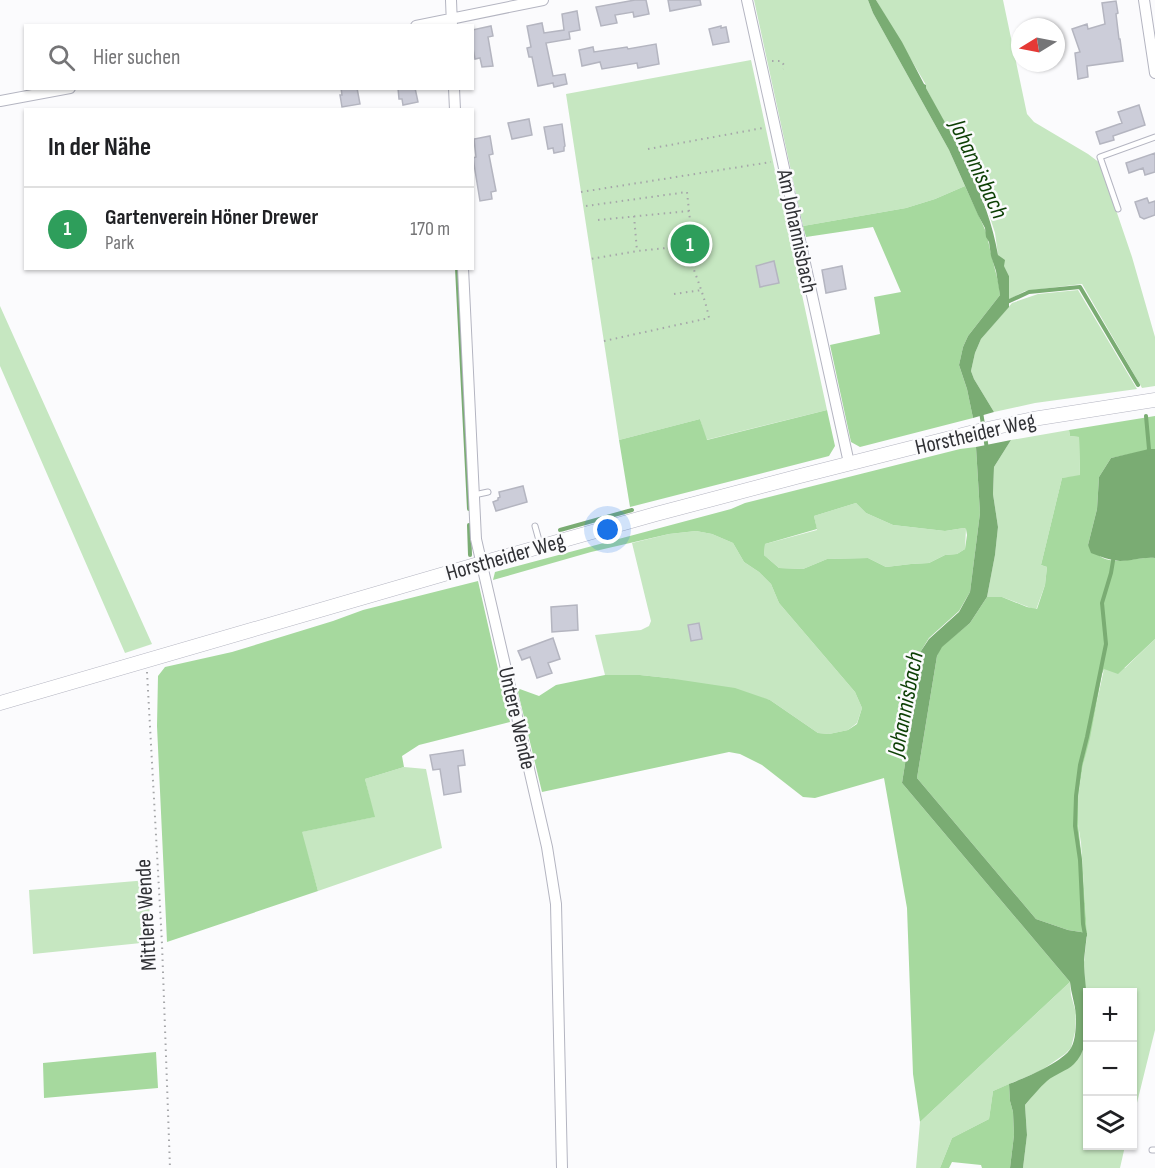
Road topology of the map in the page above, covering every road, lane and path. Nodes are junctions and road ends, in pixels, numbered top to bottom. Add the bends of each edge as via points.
1 (450, 0) edge
2 (543, 0) edge
3 (747, 0) edge
4 (1144, 0) edge
5 (452, 22) edge
6 (434, 24) edge
7 (772, 61) dead end
8 (783, 69) dead end
9 (1155, 73) edge
10 (59, 90) edge
11 (454, 90) edge
12 (0, 101) edge
13 (455, 108) edge
14 (775, 126) junction
15 (1155, 137) edge
16 (648, 149) dead end
17 (782, 160) junction
18 (581, 192) dead end
19 (585, 206) dead end
20 (1118, 209) dead end
21 (689, 210) junction
22 (634, 216) junction
23 (598, 220) dead end
24 (686, 246) junction
25 (637, 251) junction
26 (591, 259) dead end
27 (463, 270) edge
28 (702, 290) junction
29 (674, 294) dead end
30 (604, 341) dead end
31 (1155, 400) edge
32 (849, 463) junction
33 (488, 492) dead end
34 (474, 495) junction
35 (535, 526) dead end
36 (540, 546) junction
37 (482, 562) junction
38 (144, 661) junction
39 (0, 703) edge
40 (170, 1168) edge
41 (562, 1168) edge

1 - 5 street
2 - 5 street
3 - 14 street, Am Johannisbach
4 - 9 street
5 - 6 street
7 - 8 path via 780,61
10 - 12 street
11 - 13 street
14 - 16 path
14 - 17 street, Am Johannisbach
15 - 20 lane via 1100,157
17 - 18 path
17 - 32 street, Am Johannisbach
19 - 21 path via 687,192
21 - 22 path
21 - 24 path via 692,239
22 - 23 path
22 - 25 path
24 - 25 path
24 - 28 path
25 - 26 path
27 - 34 street, Untere Wende
28 - 29 path
28 - 30 path via 709,318
31 - 32 street, Horstheider Weg via 1009,424
32 - 36 street, Horstheider Weg
33 - 34 lane
34 - 37 street, Untere Wende via 476,539
35 - 36 lane
36 - 37 street, Horstheider Weg
37 - 38 street, Horstheider Weg
37 - 41 street, Untere Wende via 556,904
38 - 39 street, Horstheider Weg
38 - 40 path, Mittlere Wende via 153,767

